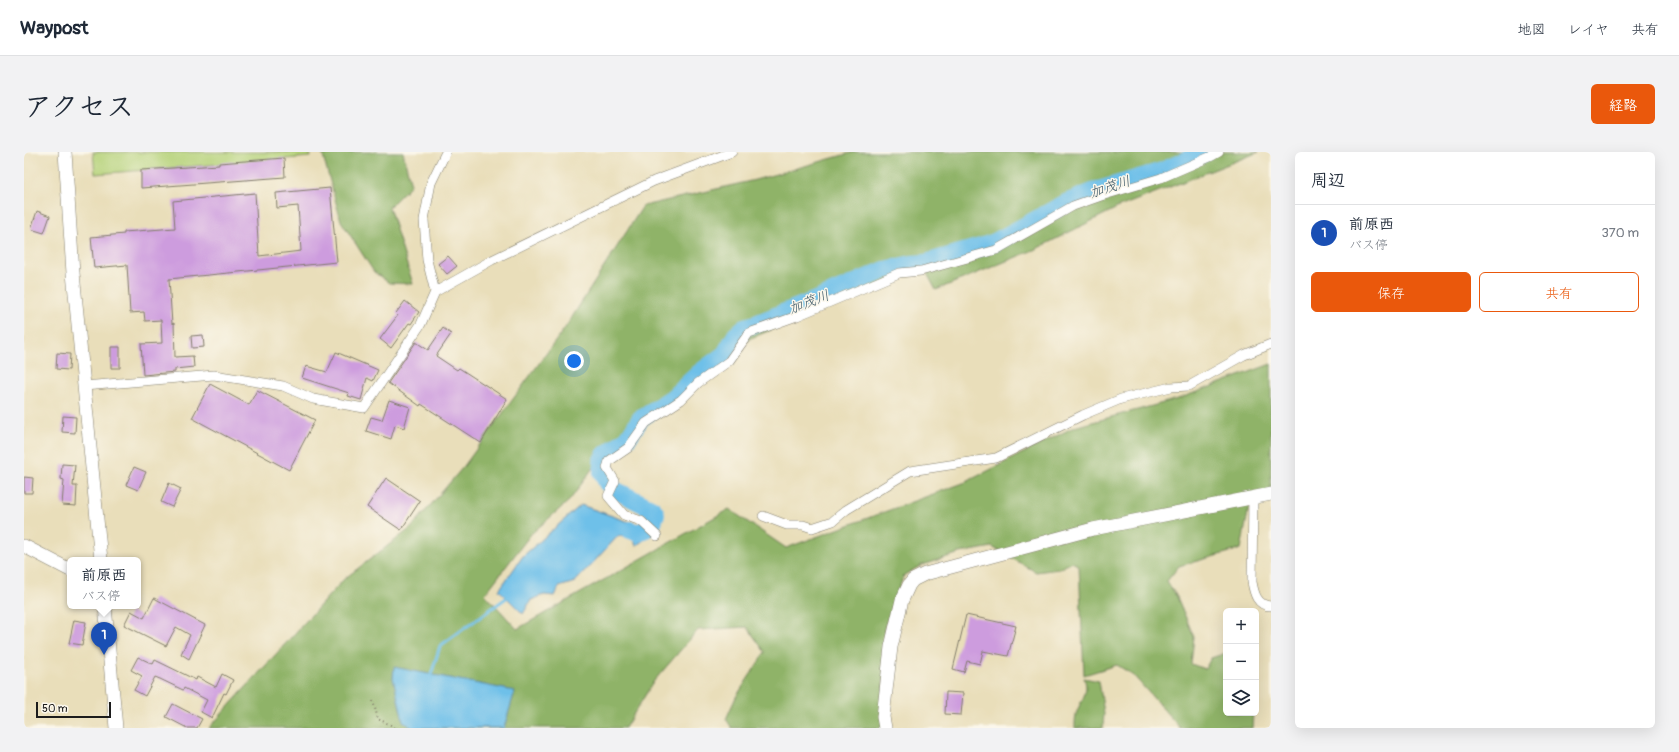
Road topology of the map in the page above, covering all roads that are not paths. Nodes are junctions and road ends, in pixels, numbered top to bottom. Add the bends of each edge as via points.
1 (65, 152) edge
2 (446, 152) edge
3 (732, 152) edge
4 (1219, 152) edge
5 (436, 292) junction
6 (1271, 344) edge
7 (84, 386) junction
8 (1271, 494) edge
9 (1253, 497) junction
10 (763, 516) dead end
11 (657, 536) dead end
12 (24, 546) edge
13 (101, 557) edge
14 (67, 568) edge
15 (1271, 606) edge
16 (105, 609) edge
17 (116, 728) edge
18 (885, 728) edge

1 - 7 street
2 - 5 street via 431,183 424,220 428,260
3 - 5 street via 654,181 492,260
4 - 11 street via 1161,178 1073,206 996,250 921,271 899,273 797,316 749,333 729,362 698,383 681,400 646,423 628,448 609,461 607,468 616,480 608,496 624,515 641,521
5 - 7 street via 420,324 364,408 313,399 283,386 214,375
6 - 10 street via 1244,355 1189,386 1171,387 1120,399 996,458 910,471 846,510 833,521 812,528 787,525
7 - 13 street
8 - 9 street
9 - 15 street via 1252,582 1257,599 1262,604
9 - 18 street via 1093,529 925,574 913,580 902,600 891,647 883,717
12 - 14 street
16 - 17 street

